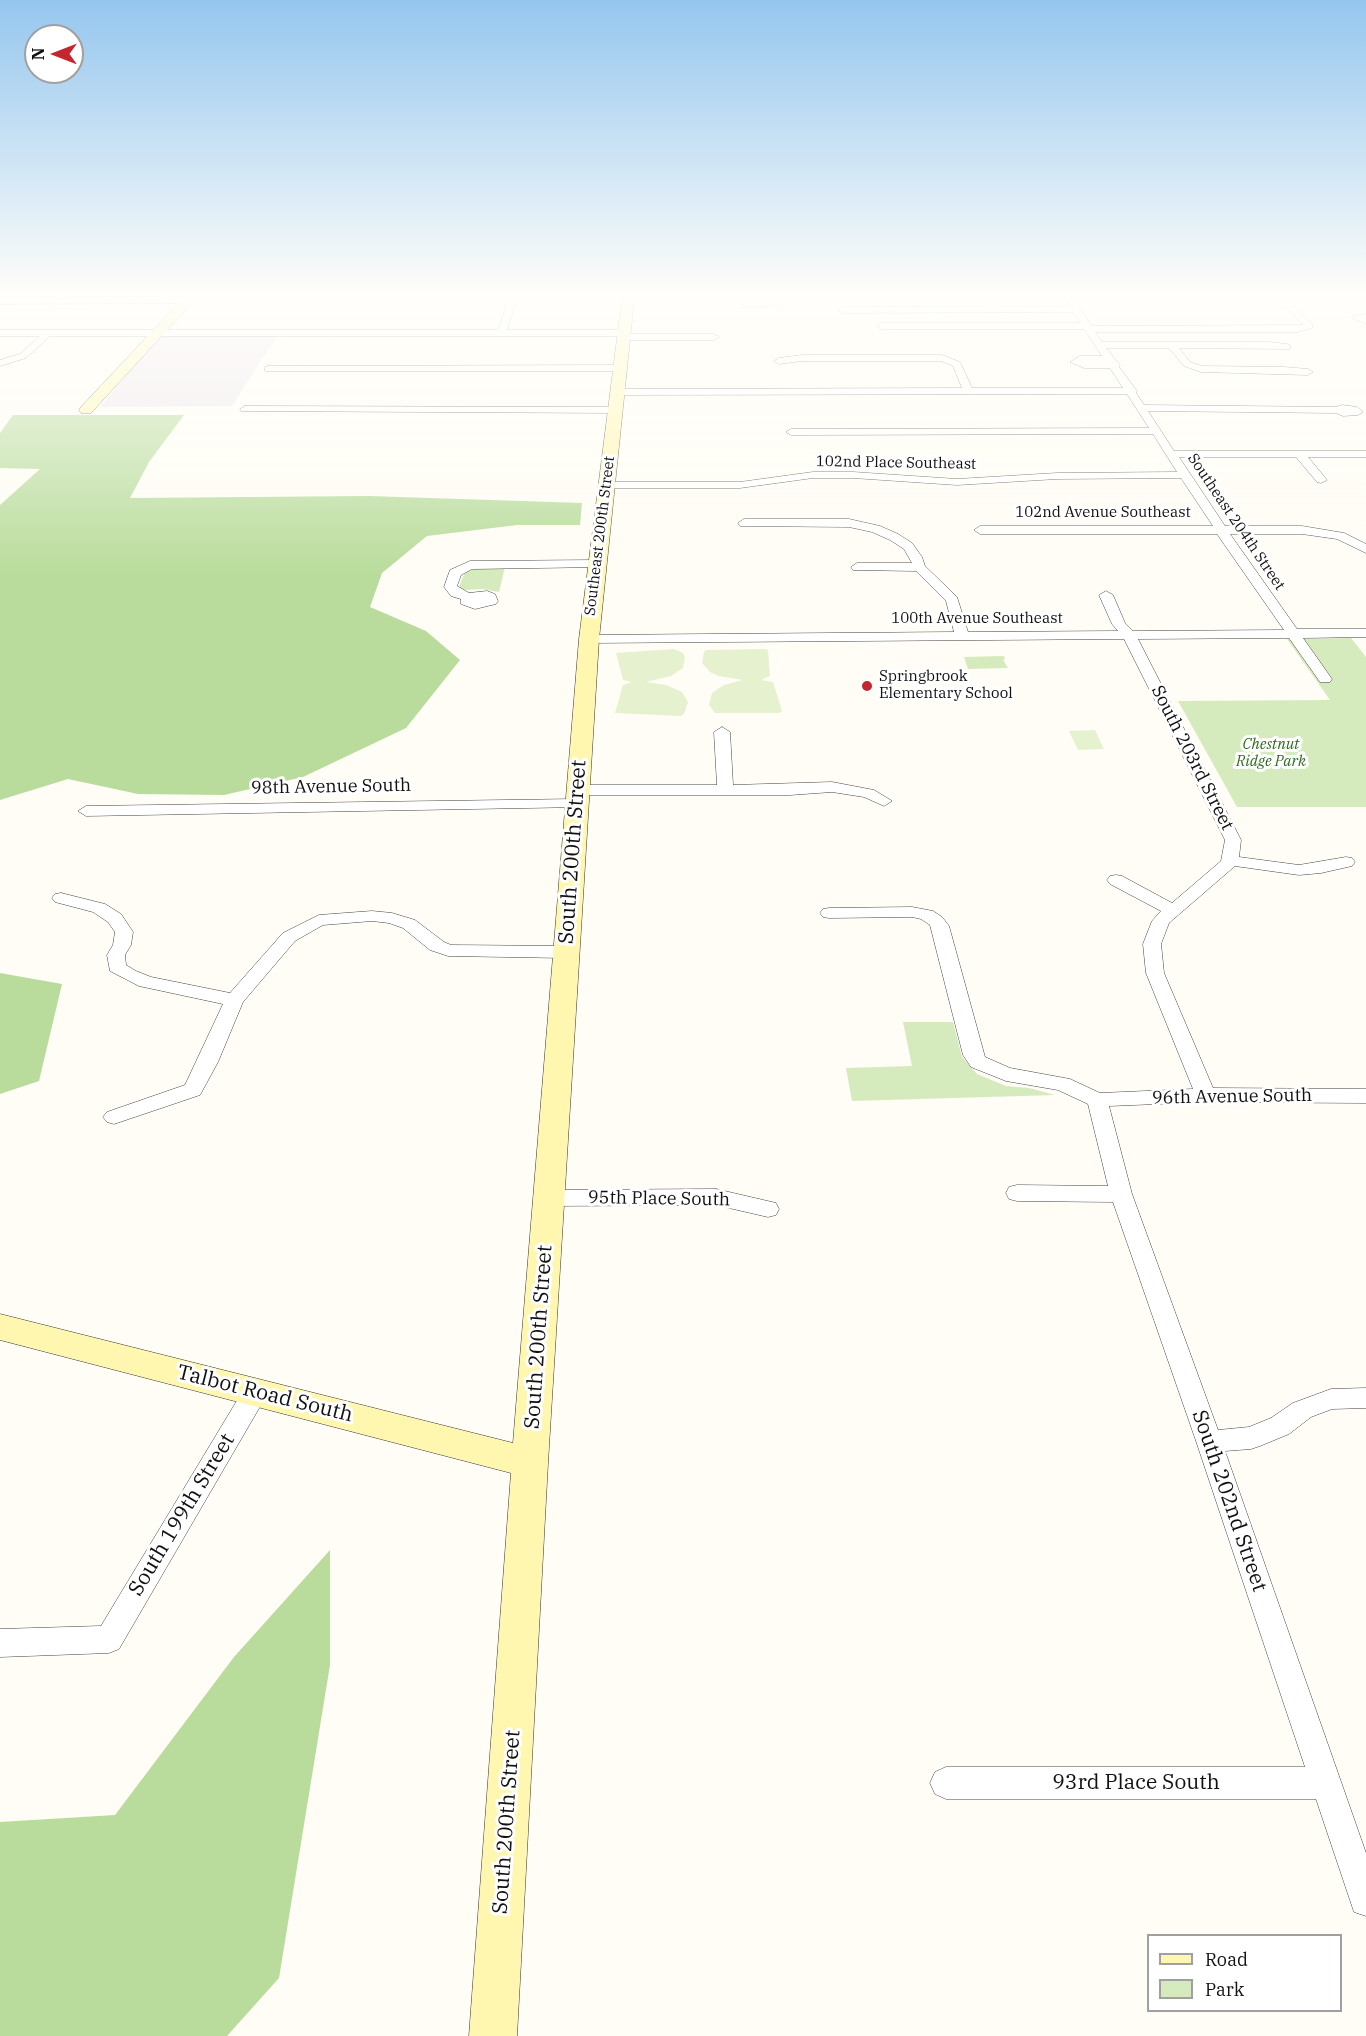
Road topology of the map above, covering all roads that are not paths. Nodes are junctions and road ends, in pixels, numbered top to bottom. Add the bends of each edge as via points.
1 (108, 386) edge
2 (618, 386) edge
3 (966, 386) edge
4 (1129, 386) edge
5 (1132, 391) junction
6 (618, 392) junction
7 (969, 392) junction
8 (1143, 408) junction
9 (245, 409) dead end
10 (86, 410) dead end
11 (615, 410) junction
12 (1338, 410) dead end
13 (1158, 431) junction
14 (791, 432) dead end
15 (1173, 454) junction
16 (1299, 454) junction
17 (1366, 454) edge
18 (1185, 474) junction
19 (1321, 480) dead end
20 (607, 485) junction
21 (744, 523) dead end
22 (980, 530) dead end
23 (1221, 530) junction
24 (1366, 549) edge
25 (597, 564) junction
26 (857, 567) dead end
27 (919, 567) junction
28 (1106, 595) dead end
29 (469, 597) dead end
30 (1366, 633) edge
31 (1293, 634) junction
32 (962, 635) junction
33 (1129, 635) junction
34 (589, 639) junction
35 (1324, 679) dead end
36 (722, 732) dead end
37 (725, 789) junction
38 (576, 797) junction
39 (884, 801) dead end
40 (86, 811) dead end
41 (1229, 860) junction
42 (1346, 862) dead end
43 (1116, 880) dead end
44 (61, 898) dead end
45 (1172, 910) junction
46 (829, 913) dead end
47 (565, 952) junction
48 (234, 1000) junction
49 (1206, 1095) junction
50 (1366, 1096) edge
51 (1097, 1100) junction
52 (114, 1117) dead end
53 (1017, 1193) dead end
54 (1121, 1194) junction
55 (549, 1198) junction
56 (768, 1209) dead end
57 (0, 1327) edge
58 (256, 1391) junction
59 (1366, 1398) edge
60 (1209, 1441) junction
61 (530, 1463) junction
62 (0, 1642) edge
63 (946, 1783) dead end
64 (1326, 1783) junction
65 (1366, 1900) edge
66 (493, 2036) edge

1 - 10 street
2 - 6 street, Southeast 200th Street
3 - 7 street
4 - 5 street, Southeast 204th Street
5 - 7 street
5 - 8 street, Southeast 204th Street
6 - 7 street
6 - 11 street, Southeast 200th Street
8 - 12 street via 1218,408 1233,413 1240,411 1238,408
8 - 13 street, Southeast 204th Street
9 - 11 street
11 - 20 street, Southeast 200th Street
13 - 14 street
13 - 15 street, Southeast 204th Street
15 - 16 street
15 - 18 street, Southeast 204th Street
16 - 17 street
16 - 19 street
18 - 20 street, 102nd Place Southeast via 957,482 813,475 740,485
18 - 23 street, Southeast 204th Street
20 - 25 street, Southeast 200th Street
21 - 27 street via 849,523 876,529 908,546
22 - 23 street, 102nd Avenue Southeast
23 - 24 street, 102nd Avenue Southeast via 1320,532 1346,538
23 - 31 street, Southeast 204th Street
25 - 29 street via 470,565 455,573 450,586 456,593
25 - 34 street, Southeast 200th Street
26 - 27 street
27 - 32 street via 952,600
28 - 33 street, South 203rd Street via 1119,624
30 - 31 street, 100th Avenue Southeast
31 - 33 street, 100th Avenue Southeast
31 - 35 street, Southeast 204th Street
32 - 33 street, 100th Avenue Southeast
32 - 34 street, 100th Avenue Southeast
33 - 41 street, South 203rd Street via 1233,840
34 - 38 street, South 200th Street
36 - 37 street
37 - 38 street, 98th Avenue South
37 - 39 street, 98th Avenue South via 832,788 868,793
38 - 40 street, 98th Avenue South
38 - 47 street, South 200th Street
41 - 42 street via 1299,870
41 - 45 street via 1220,873
43 - 45 street
44 - 48 street via 99,908 115,918 124,932 116,955 117,967 129,975
45 - 49 street via 1154,933 1152,957 1155,973
46 - 51 street via 927,915 940,926 978,1062 1012,1075 1063,1084
47 - 48 street via 448,950 409,924 392,918 332,918 304,927 289,937
47 - 55 street, South 200th Street
48 - 52 street via 192,1090
49 - 50 street, 96th Avenue South
49 - 51 street, 96th Avenue South
51 - 54 street, South 202nd Street
53 - 54 street
54 - 60 street, South 202nd Street
55 - 56 street, 95th Place South via 716,1197
55 - 61 street, South 200th Street
57 - 58 street, Talbot Road South
58 - 61 street, Talbot Road South
58 - 62 street, South 199th Street via 109,1639
59 - 60 street via 1331,1399 1251,1438
60 - 64 street, South 202nd Street
61 - 66 street, South 200th Street
63 - 64 street, 93rd Place South
64 - 65 street, South 202nd Street

